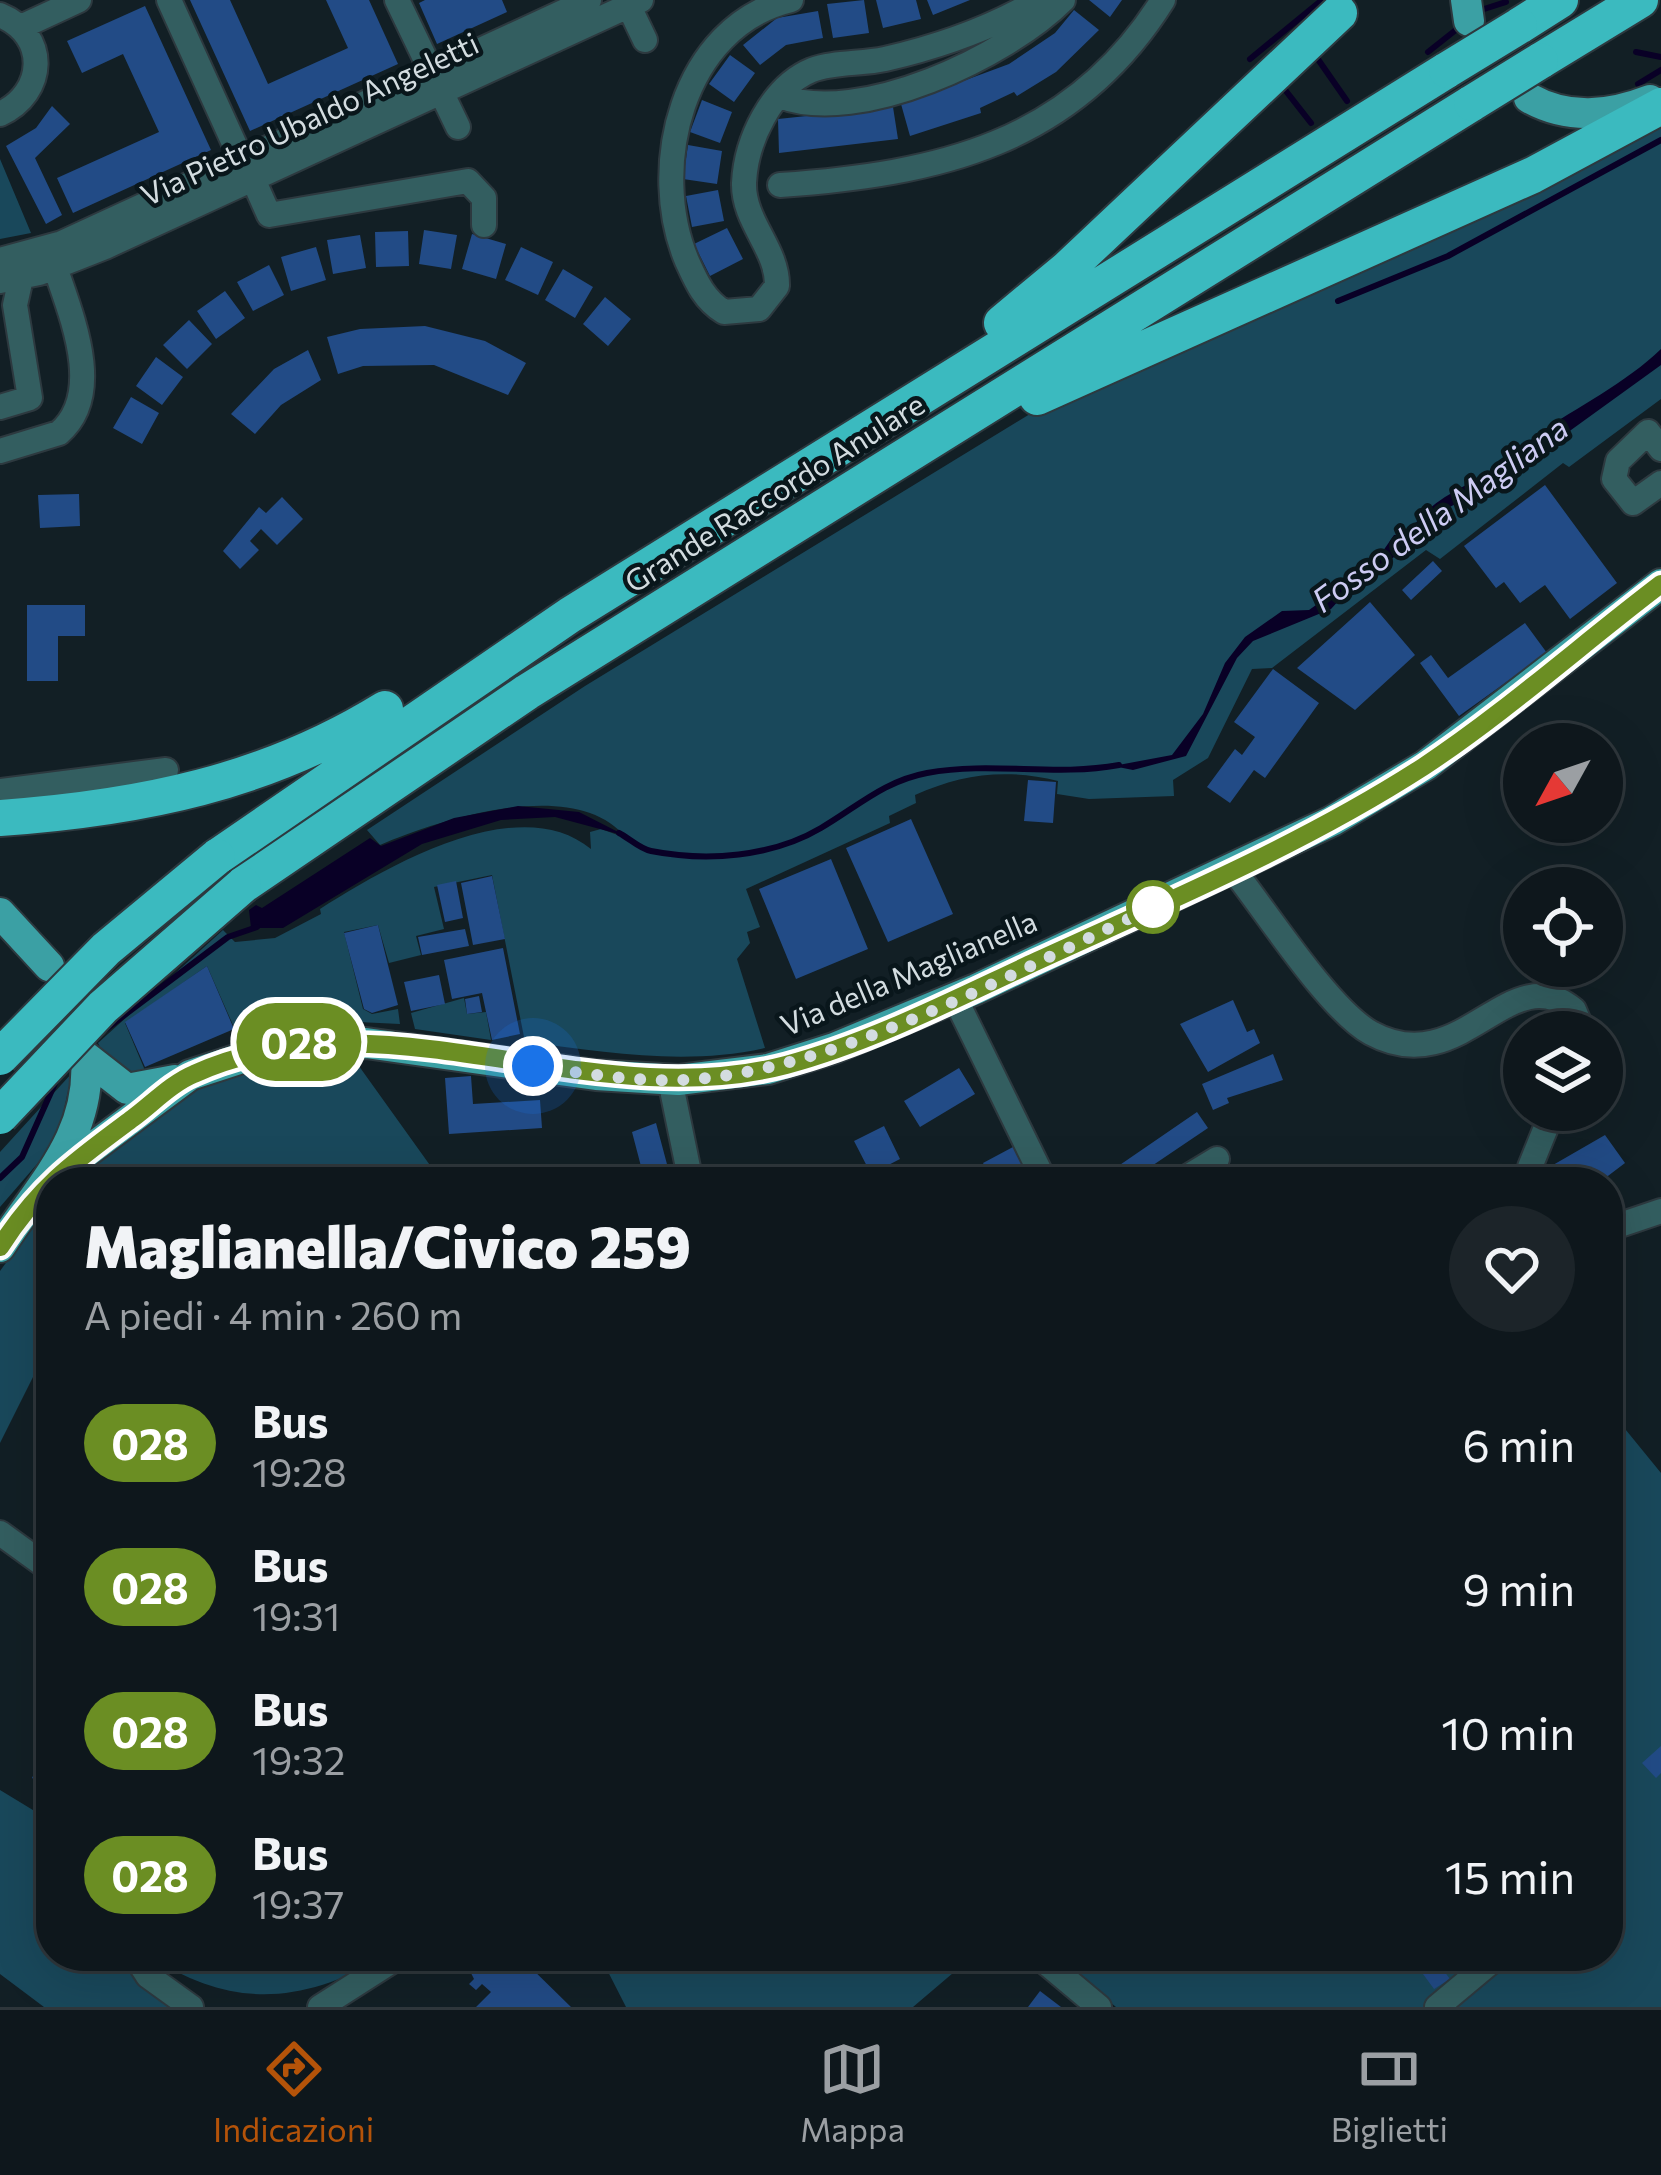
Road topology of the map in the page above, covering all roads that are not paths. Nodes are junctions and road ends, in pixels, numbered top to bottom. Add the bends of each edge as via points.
1 (79, 0) edge
2 (169, 0) edge
3 (397, 0) edge
4 (589, 0) edge
5 (791, 0) edge
6 (1039, 0) edge
7 (1063, 0) edge
8 (1163, 0) edge
9 (1560, 0) edge
10 (1640, 0) edge
11 (632, 2) edge
12 (1339, 13) dead end
13 (10, 21) edge
14 (645, 40) dead end
15 (436, 82) junction
16 (780, 96) junction
17 (1661, 96) edge
18 (1529, 98) dead end
19 (1661, 106) edge
20 (0, 114) edge
21 (458, 128) dead end
22 (247, 170) junction
23 (780, 185) dead end
24 (484, 225) dead end
25 (0, 260) edge
26 (55, 268) junction
27 (11, 279) edge
28 (9, 315) edge
29 (12, 357) edge
30 (0, 407) edge
31 (888, 417) junction
32 (1657, 435) edge
33 (933, 437) junction
34 (0, 451) edge
35 (1661, 483) edge
36 (1661, 584) edge
37 (570, 616) junction
38 (166, 770) dead end
39 (0, 791) edge
40 (0, 818) edge
41 (1234, 871) junction
42 (0, 913) edge
43 (49, 966) dead end
44 (955, 998) junction
45 (1574, 1011) edge
46 (0, 1057) edge
47 (190, 1075) junction
48 (670, 1080) junction
49 (0, 1116) edge
50 (1545, 1131) edge
51 (1217, 1159) dead end
52 (57, 1167) edge
53 (66, 1167) edge
54 (688, 1167) edge
55 (1038, 1167) edge
56 (1204, 1167) edge
57 (1530, 1167) edge
58 (36, 1198) edge
59 (1661, 1211) edge
60 (1623, 1224) edge
61 (0, 1247) edge
62 (0, 1533) edge
63 (36, 1559) edge
64 (145, 1971) edge
65 (376, 1971) edge
66 (1056, 1971) edge
67 (1480, 1971) edge
68 (191, 2007) edge
69 (320, 2007) edge
70 (1099, 2007) edge
71 (1438, 2007) edge

1 - 13 street
2 - 22 street
3 - 15 street
4 - 15 street, Via Pietro Ubaldo Angeletti
5 - 16 street via 724,40 688,92 673,139 676,230 704,295 724,312 759,309 777,286 744,186 760,122
6 - 16 street via 919,50 813,70
7 - 16 street via 1019,38 950,73 856,98 811,103
8 - 23 street via 1094,85 1026,131 901,173
9 - 31 highway, Grande Raccordo Anulare, bridge
10 - 33 highway, Grande Raccordo Anulare, bridge
11 - 14 street
11 - 15 street, Via Pietro Ubaldo Angeletti
12 - 31 highway via 1037,296
13 - 20 street via 36,53 34,83
15 - 21 street
15 - 22 street, Via Pietro Ubaldo Angeletti
17 - 18 main road via 1590,114
19 - 33 highway via 1533,175 1001,416
22 - 24 street via 268,214 460,180 482,193
22 - 25 street, Via Pietro Ubaldo Angeletti via 62,244
22 - 26 street, Via Pietro Ubaldo Angeletti
26 - 27 street, Via Pietro Ubaldo Angeletti
26 - 34 street via 82,397 59,433
27 - 28 street
28 - 29 street
29 - 30 street via 30,398
31 - 37 highway, Grande Raccordo Anulare
32 - 35 street via 1618,461 1614,479 1633,503
33 - 49 highway, Grande Raccordo Anulare, bridge via 527,692 243,885 103,1007
36 - 41 main road, Via della Maglianella via 1426,765
37 - 40 highway via 259,772 116,808
37 - 46 highway, Grande Raccordo Anulare, bridge via 217,857 106,949
38 - 39 street
41 - 44 main road, Via della Maglianella
41 - 45 street via 1372,1034 1440,1044 1515,1000 1543,994
42 - 43 main road
44 - 48 main road, Via della Maglianella via 788,1064
44 - 55 street
47 - 48 main road, Via della Maglianella via 321,1041
47 - 52 main road via 128,1089 86,1057 82,1120
47 - 53 main road, Via della Maglianella
48 - 54 street
50 - 57 street
51 - 56 street
58 - 61 main road
59 - 60 street
62 - 63 street
64 - 68 street
65 - 69 street
66 - 70 street
67 - 71 street

